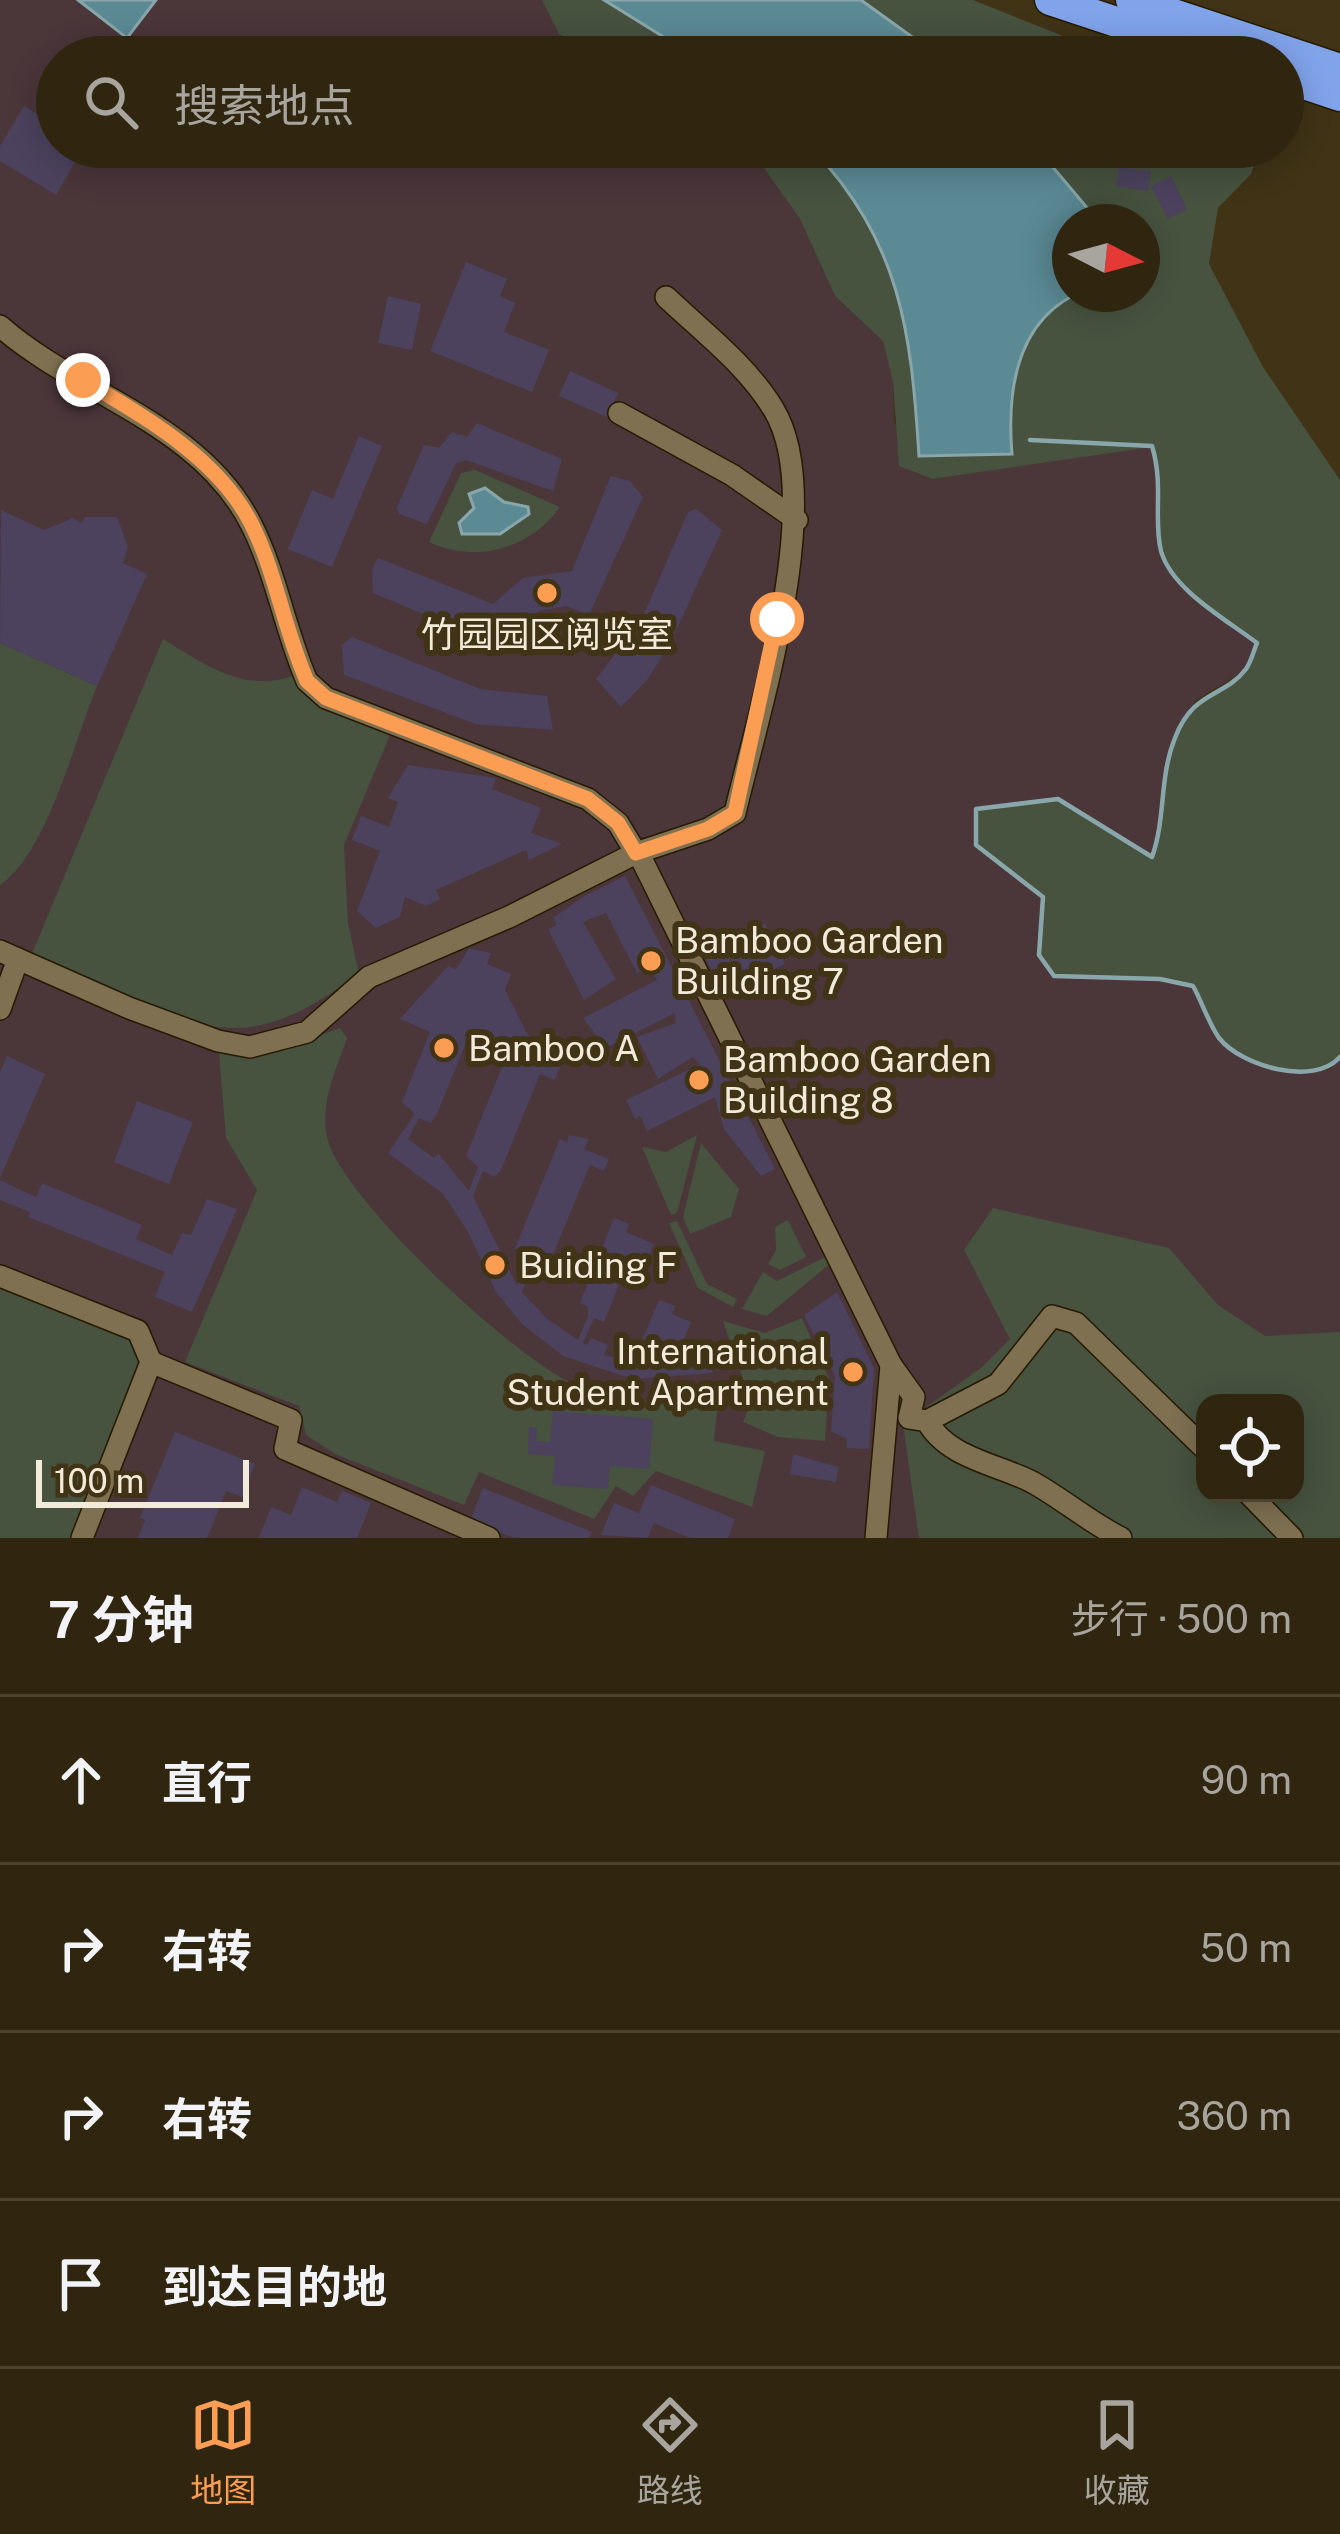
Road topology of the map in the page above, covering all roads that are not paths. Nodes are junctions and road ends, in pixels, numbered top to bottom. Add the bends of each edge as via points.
1 (1050, 0) edge
2 (1131, 0) edge
3 (1159, 36) edge
4 (1240, 36) edge
5 (1304, 57) edge
6 (1340, 69) edge
7 (1304, 84) edge
8 (1340, 96) edge
9 (666, 297) dead end
10 (0, 326) edge
11 (620, 412) dead end
12 (795, 527) junction
13 (637, 852) junction
14 (9, 955) edge
15 (0, 1009) edge
16 (0, 1276) edge
17 (152, 1362) junction
18 (891, 1365) junction
19 (927, 1421) junction
20 (1196, 1440) edge
21 (1257, 1502) edge
22 (82, 1538) edge
23 (489, 1538) edge
24 (876, 1538) edge
25 (1121, 1538) edge
26 (1292, 1538) edge

1 - 3 highway
2 - 4 highway
5 - 6 highway
7 - 8 highway
9 - 12 lane via 776,412 787,438
10 - 13 lane via 34,356 161,428 223,484 251,523 307,681 326,698 588,799
11 - 12 lane via 732,475
12 - 13 lane via 735,813
13 - 14 lane via 369,977 307,1032 250,1047 129,1008
13 - 18 lane
14 - 15 lane
16 - 17 lane via 137,1331
17 - 22 lane
17 - 23 lane via 291,1420 285,1449
18 - 19 lane via 914,1397 909,1418
18 - 24 lane
19 - 20 lane via 998,1384 1052,1316 1076,1323
19 - 25 lane via 935,1436
21 - 26 lane

